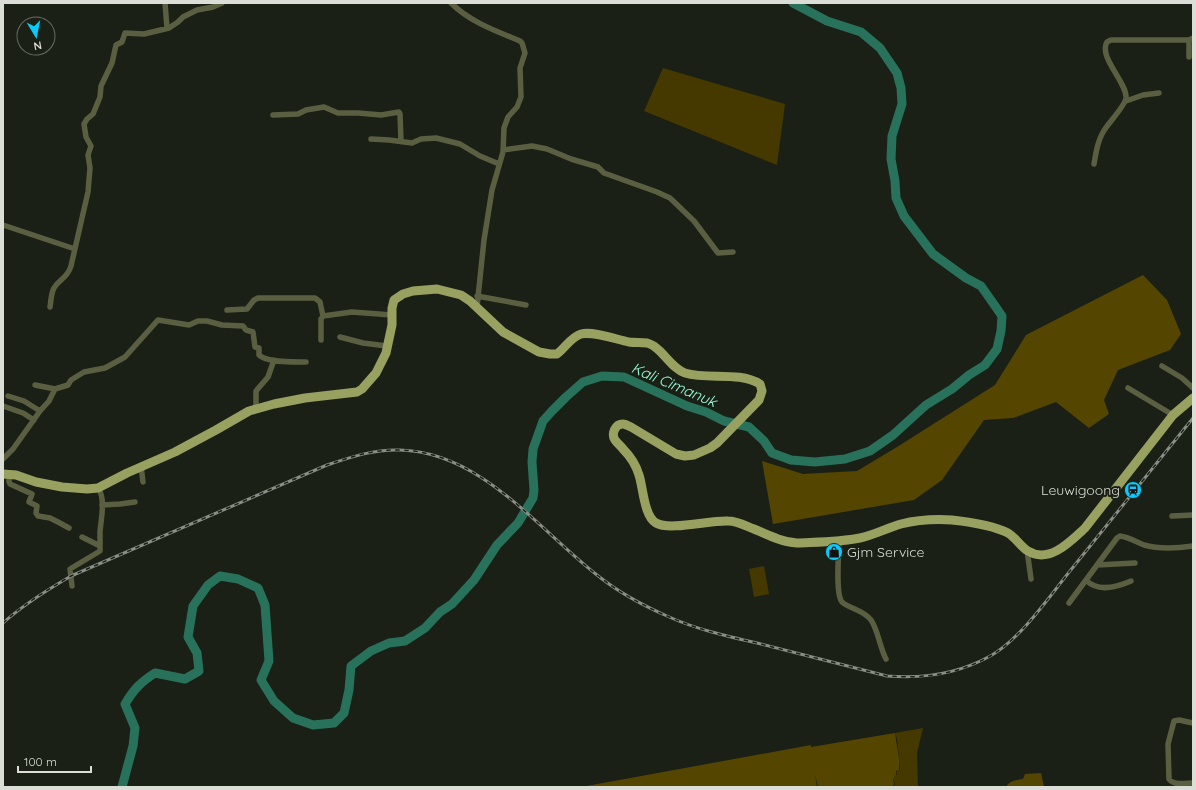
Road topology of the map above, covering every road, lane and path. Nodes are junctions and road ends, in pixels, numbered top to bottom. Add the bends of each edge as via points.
1 (165, 3) edge
2 (222, 3) edge
3 (451, 3) edge
4 (166, 28) junction
5 (1191, 39) edge
6 (1189, 57) dead end
7 (1159, 92) dead end
8 (1126, 101) junction
9 (273, 115) dead end
10 (371, 139) dead end
11 (401, 142) junction
12 (503, 150) junction
13 (499, 164) junction
14 (1094, 164) dead end
15 (684, 212) junction
16 (694, 212) dead end
17 (3, 225) edge
18 (75, 249) junction
19 (733, 252) dead end
20 (477, 296) junction
21 (526, 305) dead end
22 (50, 307) dead end
23 (477, 308) junction
24 (227, 310) dead end
25 (392, 315) junction
26 (323, 316) junction
27 (340, 337) dead end
28 (321, 340) dead end
29 (387, 346) junction
30 (274, 360) junction
31 (306, 362) dead end
32 (1162, 366) dead end
33 (35, 385) dead end
34 (55, 388) junction
35 (1128, 388) dead end
36 (1193, 388) edge
37 (8, 396) dead end
38 (1193, 398) edge
39 (3, 406) edge
40 (256, 409) junction
41 (40, 411) junction
42 (1173, 415) junction
43 (34, 420) junction
44 (3, 459) edge
45 (141, 466) junction
46 (6, 474) edge
47 (143, 482) dead end
48 (98, 488) junction
49 (135, 502) dead end
50 (102, 505) junction
51 (1193, 515) edge
52 (1172, 516) dead end
53 (68, 528) dead end
54 (82, 537) dead end
55 (839, 541) junction
56 (100, 546) junction
57 (1193, 546) edge
58 (1026, 550) junction
59 (1135, 563) dead end
60 (1097, 565) junction
61 (1031, 579) dead end
62 (1086, 580) junction
63 (1130, 581) dead end
64 (72, 586) dead end
65 (1069, 602) dead end
66 (886, 660) dead end
67 (1193, 723) edge
68 (1193, 783) edge

1 - 4 street
2 - 4 street via 198,10
3 - 12 street via 473,20 520,41 524,48 520,68 521,97 504,128
4 - 18 street via 144,34 125,33 122,42 116,45 112,63 101,86 100,97 93,114 84,124 91,146 88,155 90,168 88,192
5 - 6 street
5 - 8 street via 1107,42 1105,50 1125,92
7 - 8 street
8 - 14 street via 1104,129
9 - 11 street via 298,114 324,107 338,113 381,115 399,112
10 - 11 street
11 - 13 street via 442,139 460,144 475,154
12 - 13 street
12 - 15 street via 532,146 547,148 571,159 598,166 604,173 670,198
13 - 20 street via 492,190
15 - 16 street
15 - 19 street via 718,252
17 - 18 street
18 - 22 street via 69,273 54,288
20 - 21 street
20 - 23 street
23 - 25 main road via 461,295 437,289 423,289 409,292 394,300
23 - 55 main road via 503,332 543,353 557,354 581,334 598,335 651,345 685,373 738,377 755,381 762,387 759,400 717,442 699,454 685,456 671,451 623,424 614,430 615,441 636,468 653,520 662,525 674,526 729,521 789,542
24 - 26 street via 247,309 258,298 315,298 320,302
25 - 26 street via 352,312
25 - 29 main road
26 - 28 street via 320,319
27 - 29 street
29 - 40 main road via 376,373 357,392 321,395
30 - 31 street
30 - 34 street via 259,355 259,348 254,346 253,332 246,330 244,326 207,321 189,325 158,320 125,357 105,368 84,372 68,384
30 - 40 street via 268,377 256,391
32 - 36 street
33 - 34 street
34 - 41 street via 49,402
35 - 42 street
37 - 41 street via 24,401
38 - 42 main road
39 - 43 street
40 - 45 main road via 174,452
41 - 43 street
42 - 58 main road via 1076,536 1047,556 1036,555
43 - 44 street
45 - 47 street
45 - 48 main road
46 - 48 main road via 62,487
46 - 53 street via 10,484 32,494 29,502 38,506 35,511 38,516 55,520
48 - 50 street
49 - 50 street
50 - 56 street
51 - 52 street
54 - 56 street
55 - 58 main road via 868,536 908,523 952,520 997,529 1015,539
55 - 66 street via 840,598 843,603 870,618
56 - 64 street via 100,551 70,570
57 - 60 street via 1149,546 1120,536
58 - 61 street
59 - 60 street
60 - 62 street
62 - 63 street via 1092,586 1100,588
62 - 65 street
67 - 68 street via 1174,721 1168,744 1170,781

